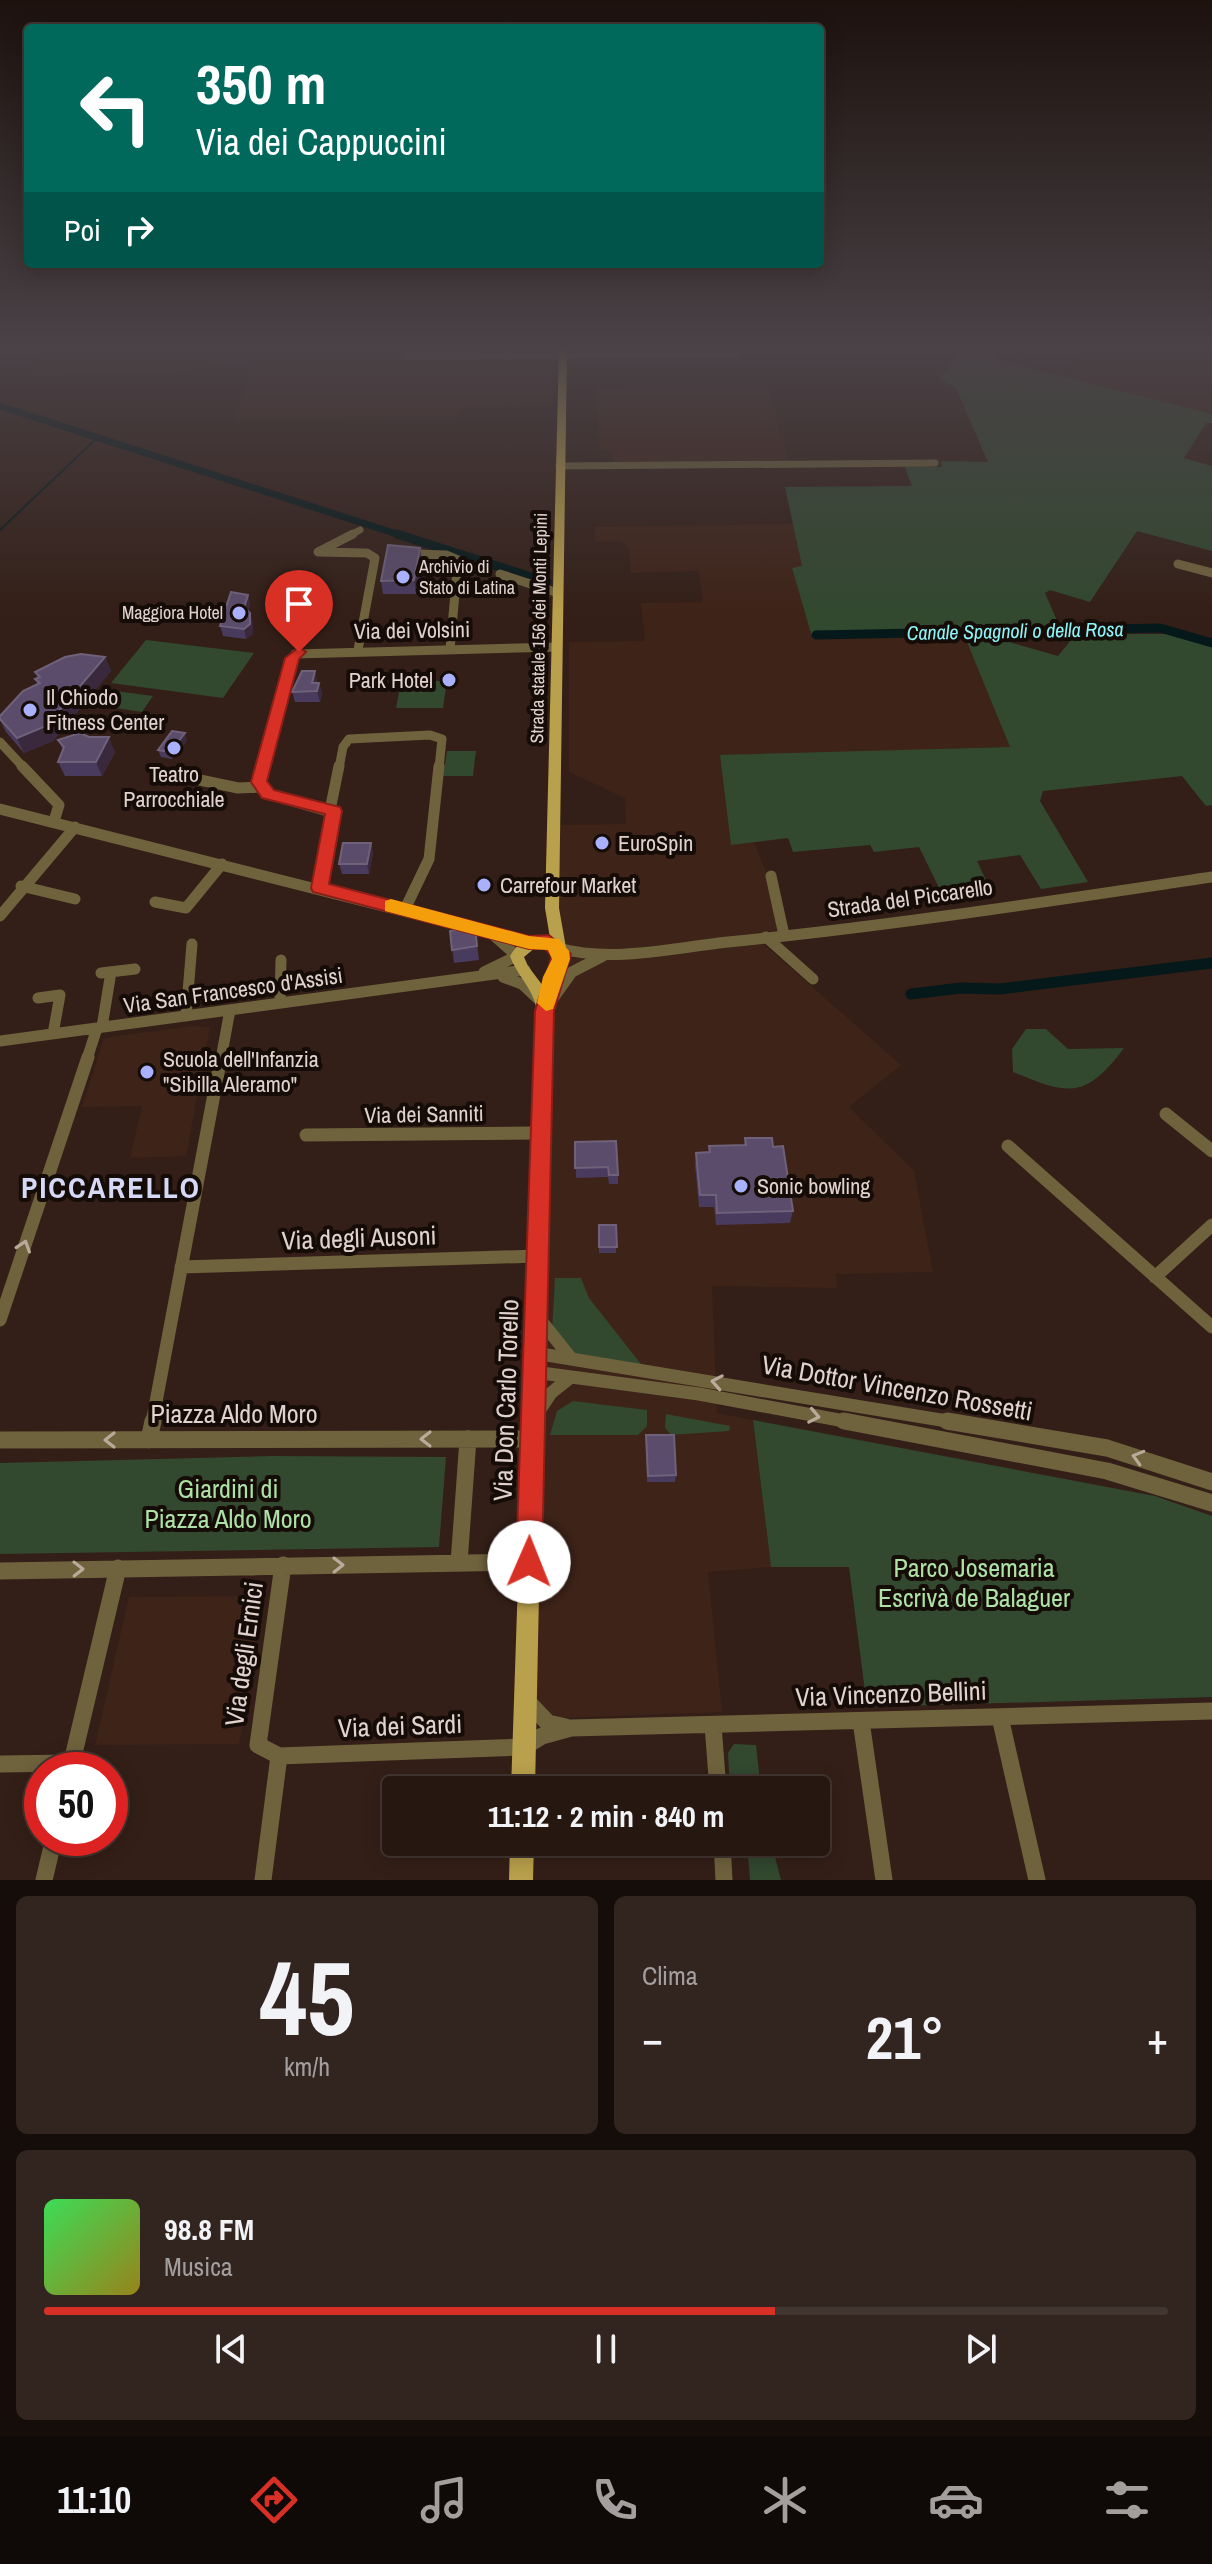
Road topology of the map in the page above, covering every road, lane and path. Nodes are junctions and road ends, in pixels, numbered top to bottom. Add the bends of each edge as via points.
1 (560, 438) edge
2 (935, 463) dead end
3 (559, 466) junction
4 (360, 530) dead end
5 (416, 554) edge
6 (1178, 564) dead end
7 (1212, 573) edge
8 (500, 574) dead end
9 (558, 593) junction
10 (557, 647) junction
11 (450, 649) junction
12 (358, 650) junction
13 (0, 742) edge
14 (200, 780) dead end
15 (261, 787) junction
16 (0, 809) edge
17 (333, 811) junction
18 (54, 821) junction
19 (75, 827) junction
20 (222, 864) junction
21 (771, 876) dead end
22 (1212, 877) edge
23 (305, 884) junction
24 (21, 886) junction
25 (319, 888) junction
26 (75, 899) dead end
27 (155, 902) dead end
28 (552, 908) junction
29 (405, 909) junction
30 (0, 916) edge
31 (554, 923) junction
32 (487, 931) junction
33 (784, 935) junction
34 (766, 937) junction
35 (531, 942) junction
36 (192, 944) dead end
37 (558, 948) junction
38 (517, 956) junction
39 (592, 956) junction
40 (281, 960) dead end
41 (557, 967) junction
42 (135, 969) dead end
43 (526, 971) junction
44 (491, 975) junction
45 (470, 978) junction
46 (813, 979) dead end
47 (38, 998) dead end
48 (280, 1003) junction
49 (230, 1010) junction
50 (544, 1011) junction
51 (186, 1016) junction
52 (100, 1028) junction
53 (53, 1034) junction
54 (0, 1041) edge
55 (1166, 1114) dead end
56 (541, 1133) junction
57 (306, 1135) dead end
58 (1008, 1146) dead end
59 (1212, 1151) edge
60 (1212, 1225) edge
61 (538, 1256) junction
62 (181, 1267) junction
63 (1155, 1277) junction
64 (537, 1316) junction
65 (0, 1320) edge
66 (1212, 1327) edge
67 (570, 1357) junction
68 (535, 1362) junction
69 (571, 1377) junction
70 (532, 1431) junction
71 (468, 1439) junction
72 (0, 1440) edge
73 (149, 1440) junction
74 (1212, 1482) edge
75 (1212, 1503) edge
76 (529, 1562) junction
77 (459, 1563) junction
78 (283, 1565) junction
79 (118, 1568) junction
80 (0, 1571) edge
81 (525, 1699) junction
82 (1212, 1711) edge
83 (1000, 1717) junction
84 (861, 1721) junction
85 (713, 1725) junction
86 (571, 1728) junction
87 (524, 1747) junction
88 (74, 1752) edge
89 (279, 1756) junction
90 (0, 1764) edge
91 (24, 1765) edge
92 (523, 1776) edge
93 (717, 1776) edge
94 (50, 1856) edge
95 (522, 1856) edge
96 (723, 1856) edge
97 (44, 1880) edge
98 (263, 1880) edge
99 (521, 1880) edge
100 (724, 1880) edge
101 (884, 1880) edge
102 (1037, 1880) edge

1 - 3 main road, Strada statale 156 dei Monti Lepini
2 - 3 street
3 - 9 main road, Strada statale 156 dei Monti Lepini
4 - 12 street via 318,552 367,553 375,558
5 - 11 street via 458,560
6 - 7 street
8 - 9 street
9 - 10 main road, Strada statale 156 dei Monti Lepini
10 - 11 street, Via dei Volsini
10 - 28 main road, Strada statale 156 dei Monti Lepini
11 - 12 street, Via dei Volsini
12 - 15 street, Via dei Volsini via 295,654 260,771
13 - 18 street via 59,805
14 - 15 street
15 - 17 street via 268,794
16 - 18 street
17 - 23 street via 317,870
17 - 25 street
17 - 29 street via 343,747 349,739 430,735 443,741 429,859
18 - 19 street
19 - 20 street
19 - 24 street
20 - 23 street
20 - 27 street via 189,907
21 - 33 street
22 - 33 street, Strada del Piccarello
23 - 25 street
24 - 26 street
24 - 30 street
25 - 29 street
28 - 31 main road, Strada statale 156 dei Monti Lepini
28 - 35 main road, Strada statale 156 dei Monti Lepini
29 - 32 street
31 - 37 main road, Strada statale 156 dei Monti Lepini
31 - 39 street via 569,943
32 - 35 street
32 - 38 street
33 - 34 street, Strada del Piccarello
34 - 39 street, Strada del Piccarello
34 - 46 street
35 - 37 main road
35 - 38 main road, Strada statale 156 dei Monti Lepini
36 - 51 street
37 - 39 street, Strada del Piccarello
37 - 41 main road, Strada statale 156 dei Monti Lepini
38 - 43 main road
38 - 45 street, Via San Francesco d'Assisi
39 - 41 street, Strada del Piccarello
39 - 50 street, Strada del Piccarello via 568,977
40 - 48 street
41 - 43 main road via 541,974
41 - 50 main road, Via Don Carlo Torello
42 - 52 street via 106,972
43 - 44 street, Via San Francesco d'Assisi
43 - 50 main road, Via Don Carlo Torello via 541,992
44 - 45 street, Via San Francesco d'Assisi
44 - 50 street, Via San Francesco d'Assisi via 522,984
45 - 48 street, Via San Francesco d'Assisi
47 - 53 street via 60,995
48 - 49 street, Via San Francesco d'Assisi
49 - 51 street, Via San Francesco d'Assisi
49 - 62 street
50 - 56 main road, Via Don Carlo Torello
51 - 52 street, Via San Francesco d'Assisi
52 - 53 street, Via San Francesco d'Assisi
65 -> 52 street
53 - 54 street, Via San Francesco d'Assisi
55 - 59 street
56 - 57 street, Via dei Sanniti
56 - 61 main road, Via Don Carlo Torello
58 - 63 street
60 - 63 street
61 - 62 street, Via degli Ausoni
61 - 64 main road, Via Don Carlo Torello
62 - 73 street
63 - 66 street
64 - 67 street
64 - 68 main road, Via Don Carlo Torello
67 - 68 street, Via Dottor Vincenzo Rossetti
74 -> 67 street, Via Dottor Vincenzo Rossetti via 1107,1448
68 - 69 street, Via Dottor Vincenzo Rossetti
68 - 70 main road, Via Don Carlo Torello
69 - 70 street via 551,1393
69 -> 75 street, Via Dottor Vincenzo Rossetti via 699,1394 1107,1471
70 - 71 street, Piazza Aldo Moro
70 - 76 main road, Via Don Carlo Torello
71 -> 73 street, Piazza Aldo Moro
71 - 77 street
73 -> 72 street, Piazza Aldo Moro
76 - 77 street
76 - 81 main road, Via Don Carlo Torello
78 -> 77 street
78 - 79 street
78 - 89 street, Via degli Ernici via 258,1745
80 -> 79 street
79 - 88 street
81 - 86 street, Via Vincenzo Bellini via 548,1723
81 - 87 main road, Via Don Carlo Torello
82 - 83 street, Via Vincenzo Bellini
83 - 84 street, Via Vincenzo Bellini
83 - 102 street
84 - 85 street, Via Vincenzo Bellini
84 - 101 street
85 - 86 street, Via Vincenzo Bellini
85 - 93 street
86 - 87 street, Via Vincenzo Bellini
87 - 89 street, Via dei Sardi
87 - 92 main road, Via Don Carlo Torello
89 - 98 street
90 - 91 street
94 - 97 street
95 - 99 main road
96 - 100 street

